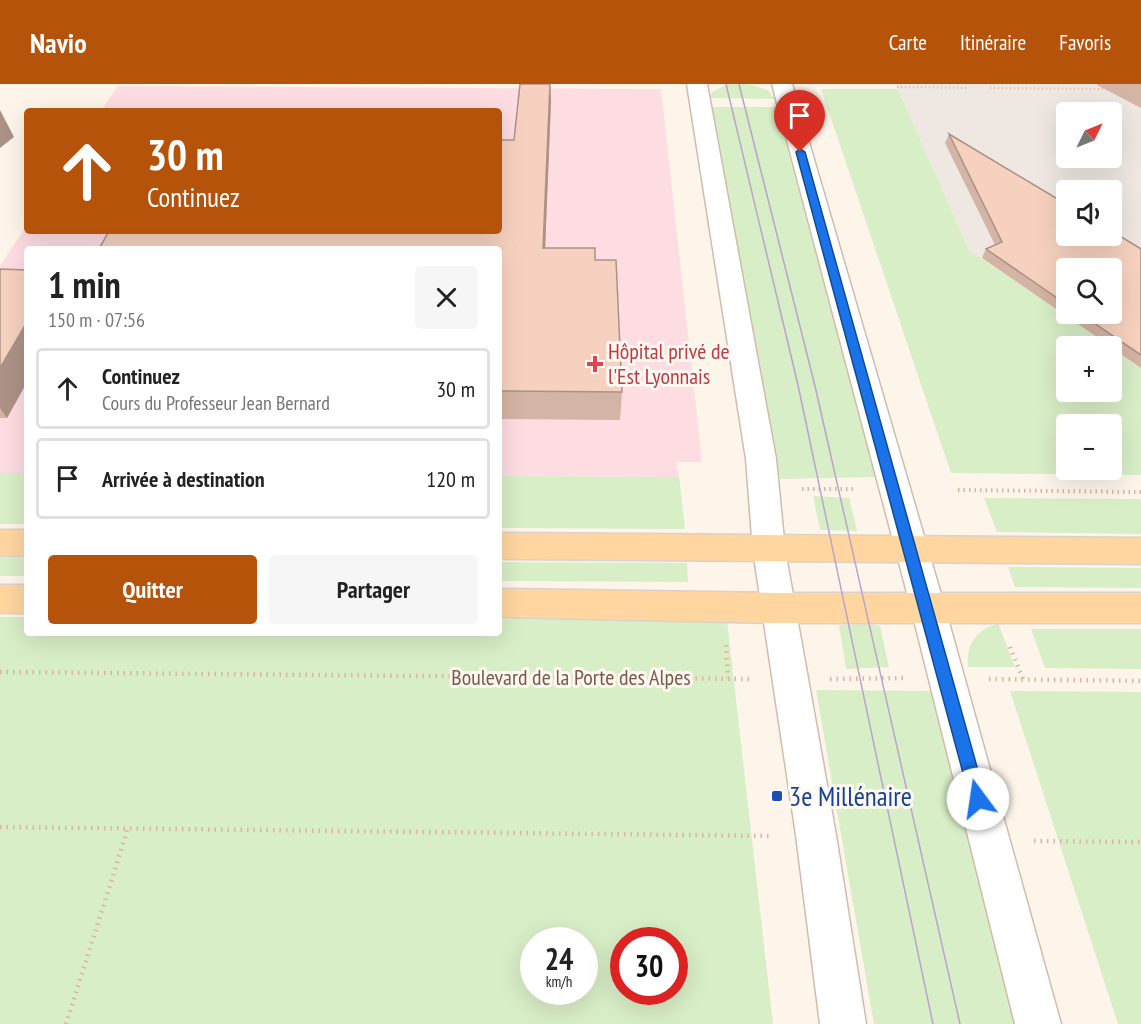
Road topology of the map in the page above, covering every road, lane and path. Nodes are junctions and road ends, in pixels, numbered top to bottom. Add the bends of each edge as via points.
1 (697, 84) edge
2 (782, 84) edge
3 (956, 84) edge
4 (1007, 84) edge
5 (1107, 84) edge
6 (897, 87) dead end
7 (958, 88) junction
8 (967, 88) dead end
9 (990, 88) dead end
10 (1010, 88) junction
11 (765, 489) junction
12 (958, 490) dead end
13 (894, 491) junction
14 (1141, 492) edge
15 (0, 543) edge
16 (24, 543) edge
17 (502, 546) edge
18 (911, 549) junction
19 (769, 550) junction
20 (1141, 551) edge
21 (0, 598) edge
22 (24, 599) edge
23 (502, 603) edge
24 (778, 608) junction
25 (928, 608) junction
26 (1141, 608) edge
27 (0, 672) edge
28 (946, 678) junction
29 (790, 679) junction
30 (1141, 681) edge
31 (0, 827) edge
32 (128, 828) junction
33 (816, 835) junction
34 (989, 840) junction
35 (1141, 842) edge
36 (66, 1024) edge
37 (843, 1024) edge
38 (1038, 1024) edge

1 - 11 street
2 - 13 street
3 - 7 path
4 - 10 path
5 - 10 path via 1111,89
6 - 7 path
7 - 8 path
9 - 10 path
11 - 13 path
11 - 19 street
12 - 14 path
13 - 18 street
15 - 16 main road
17 - 19 main road
18 - 19 main road
18 - 20 main road
18 - 25 street
19 - 24 street
21 - 22 main road
23 - 24 main road
24 - 25 main road
24 - 29 street
25 - 26 main road
25 - 28 street
27 - 29 path, Boulevard de la Porte des Alpes
28 - 29 path, Boulevard de la Porte des Alpes
28 - 30 path, Boulevard de la Porte des Alpes
28 - 34 street
29 - 33 street
31 - 32 path
32 - 33 path
32 - 36 path
33 - 37 street
34 - 35 path
34 - 38 street

